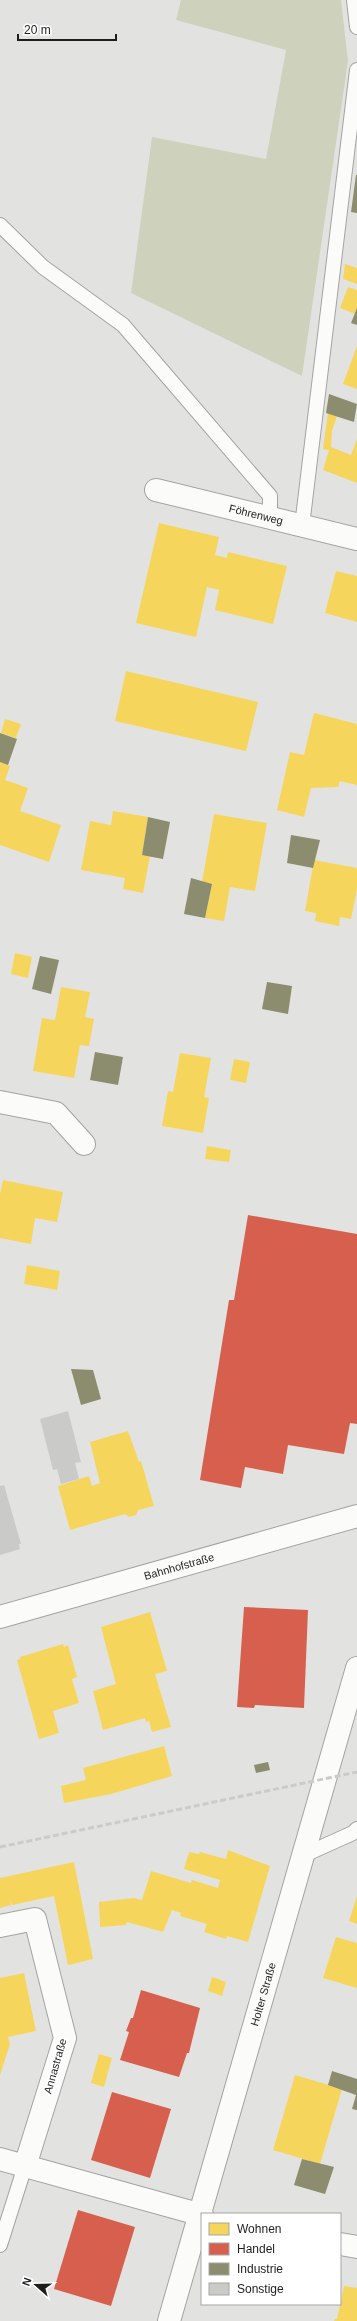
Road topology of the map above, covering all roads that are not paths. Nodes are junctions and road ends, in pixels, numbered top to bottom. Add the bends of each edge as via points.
1 (354, 0) edge
2 (357, 27) edge
3 (357, 70) edge
4 (0, 225) edge
5 (156, 490) dead end
6 (270, 518) junction
7 (302, 526) junction
8 (357, 539) edge
9 (0, 1102) edge
10 (84, 1144) dead end
11 (357, 1516) edge
12 (0, 1617) edge
13 (357, 1668) edge
14 (357, 1829) edge
15 (304, 1855) junction
16 (0, 1926) edge
17 (0, 2159) edge
18 (25, 2166) junction
19 (201, 2213) edge
20 (201, 2214) edge
21 (341, 2244) edge
22 (0, 2245) edge
23 (357, 2247) edge
24 (169, 2321) edge

1 - 2 lane
3 - 7 lane
4 - 6 lane via 43,267 123,325 270,496
5 - 6 street, Föhrenweg
6 - 7 street, Föhrenweg
7 - 8 street, Föhrenweg
9 - 10 street via 56,1113
11 - 12 street, Bahnhofstraße
13 - 15 street, Holter Straße
14 - 15 lane
15 - 19 street, Holter Straße
16 - 18 street, Annastraße via 35,1919 65,2038
17 - 18 street
18 - 20 street
18 - 22 lane
20 - 24 street, Holter Straße
21 - 23 street

